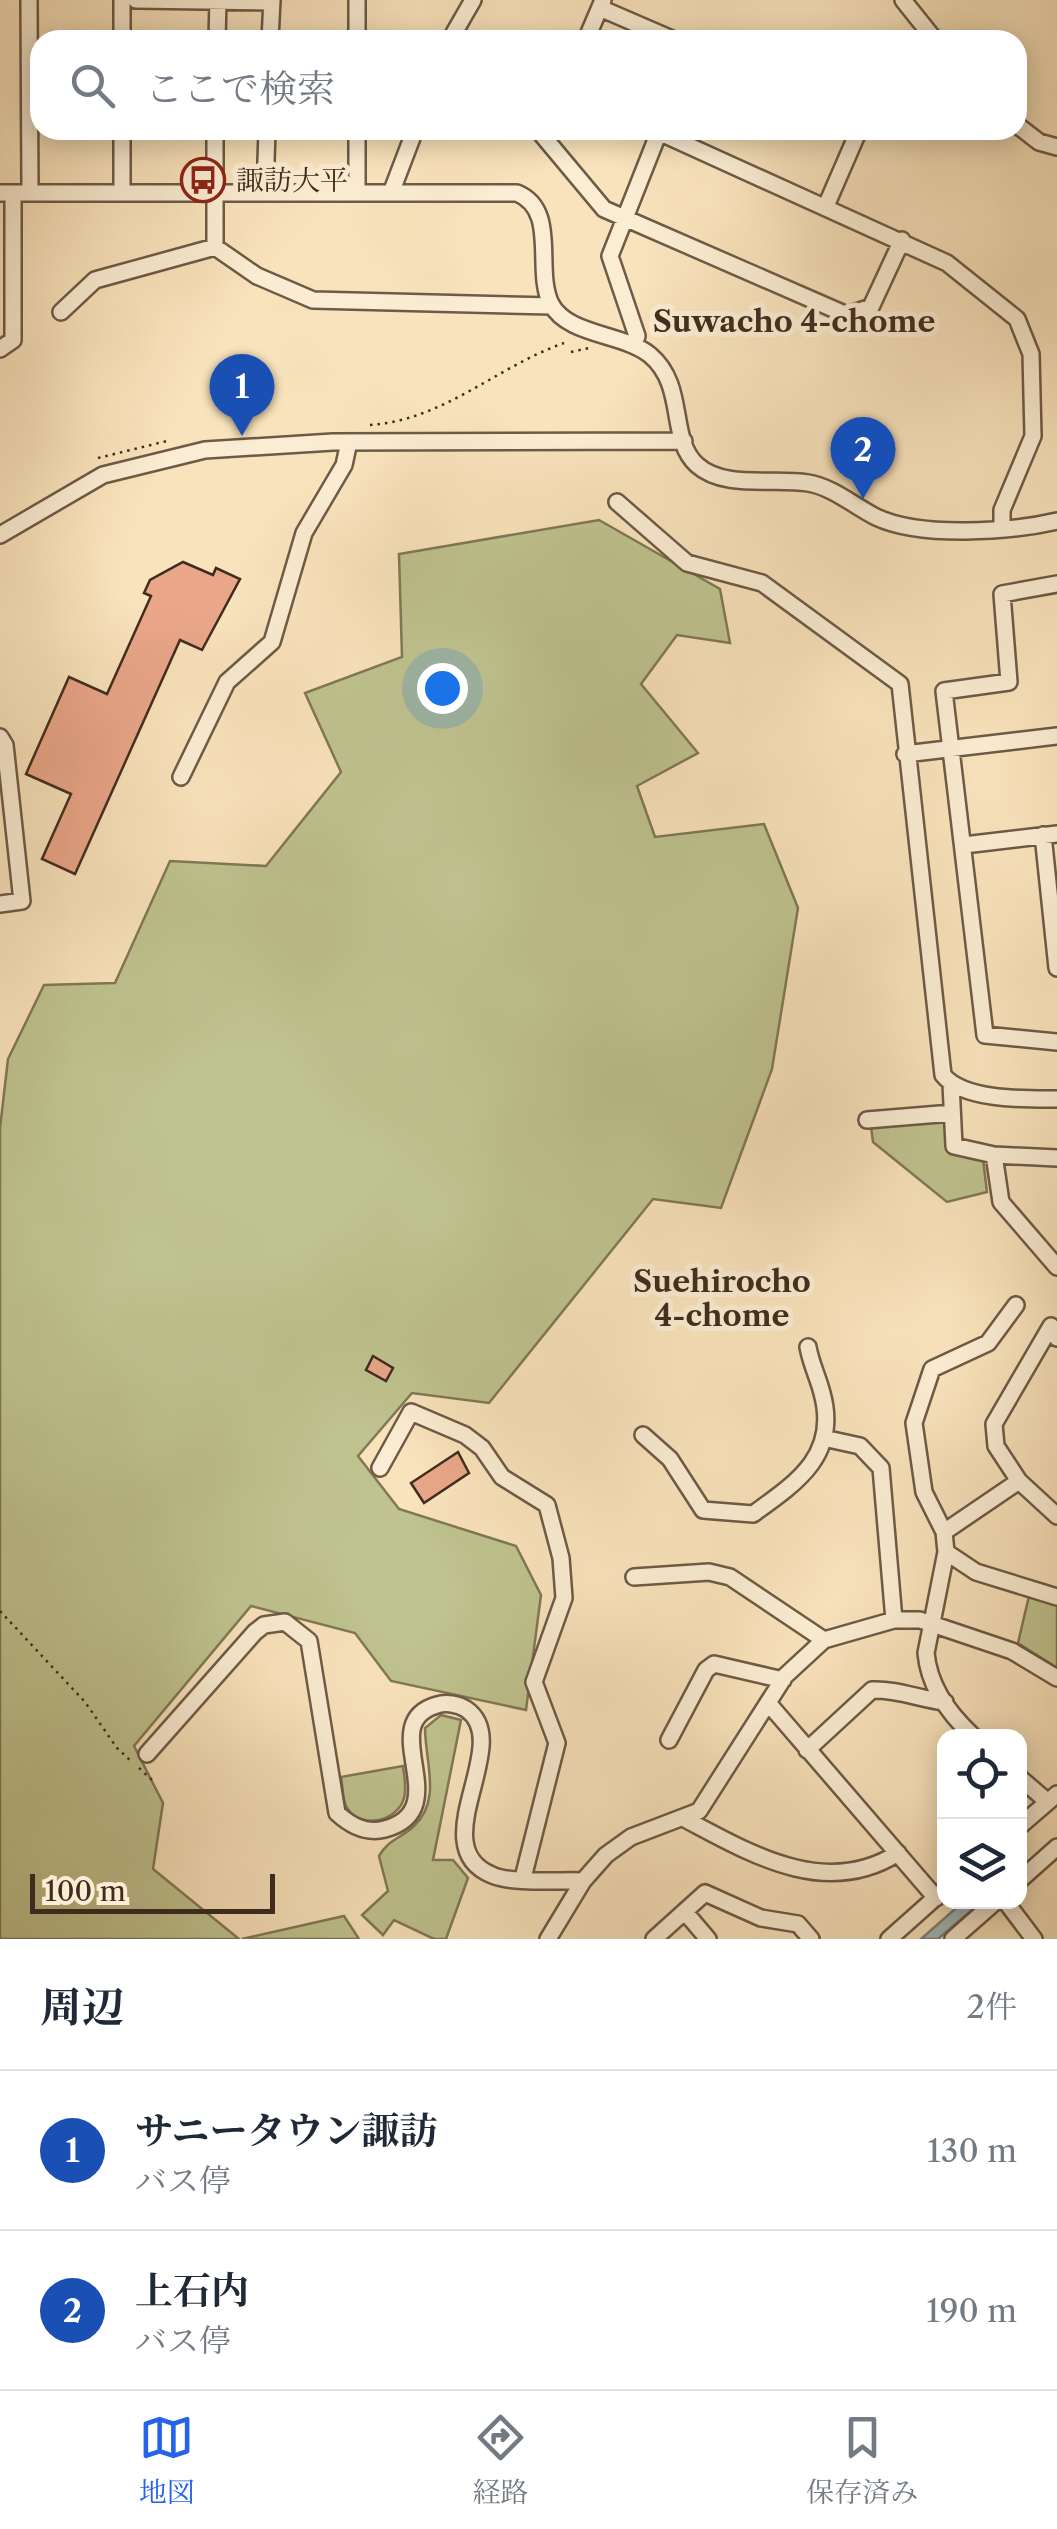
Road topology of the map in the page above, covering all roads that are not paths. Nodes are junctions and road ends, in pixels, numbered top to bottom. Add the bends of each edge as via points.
1 (29, 0) edge
2 (122, 0) edge
3 (136, 0) edge
4 (218, 0) edge
5 (357, 0) edge
6 (472, 0) edge
7 (903, 0) edge
8 (272, 1) edge
9 (601, 4) edge
10 (122, 30) edge
11 (217, 30) edge
12 (271, 30) edge
13 (357, 30) edge
14 (456, 30) edge
15 (590, 30) edge
16 (654, 30) edge
17 (928, 30) edge
18 (1027, 132) edge
19 (122, 140) edge
20 (215, 140) edge
21 (267, 140) edge
22 (357, 140) edge
23 (411, 140) edge
24 (550, 140) edge
25 (653, 140) edge
26 (676, 140) edge
27 (854, 140) edge
28 (1057, 147) edge
29 (122, 192) junction
30 (213, 192) junction
31 (265, 192) junction
32 (14, 193) edge
33 (357, 193) junction
34 (391, 193) junction
35 (826, 206) junction
36 (626, 216) junction
37 (902, 240) junction
38 (214, 246) junction
39 (552, 306) junction
40 (62, 312) dead end
41 (634, 344) junction
42 (0, 349) edge
43 (684, 441) junction
44 (350, 442) junction
45 (617, 502) dead end
46 (1057, 521) edge
47 (1002, 529) junction
48 (0, 535) edge
49 (1057, 584) edge
50 (1057, 736) edge
51 (0, 738) edge
52 (951, 748) junction
53 (905, 754) junction
54 (181, 778) dead end
55 (1050, 835) edge
56 (964, 845) junction
57 (0, 904) edge
58 (1057, 968) edge
59 (1057, 1042) edge
60 (951, 1084) junction
61 (1057, 1099) edge
62 (952, 1113) junction
63 (867, 1120) dead end
64 (994, 1155) junction
65 (1057, 1158) edge
66 (1057, 1267) edge
67 (1016, 1305) dead end
68 (1055, 1328) edge
69 (808, 1347) dead end
70 (643, 1435) dead end
71 (828, 1438) junction
72 (380, 1468) dead end
73 (1019, 1480) junction
74 (1057, 1516) edge
75 (944, 1532) junction
76 (946, 1552) junction
77 (634, 1577) dead end
78 (1057, 1597) edge
79 (894, 1620) junction
80 (933, 1623) junction
81 (824, 1640) junction
82 (1057, 1678) edge
83 (783, 1680) junction
84 (945, 1702) junction
85 (769, 1704) junction
86 (968, 1729) edge
87 (670, 1740) dead end
88 (807, 1750) junction
89 (146, 1754) dead end
90 (1027, 1782) edge
91 (1053, 1798) edge
92 (686, 1819) junction
93 (1027, 1820) edge
94 (1057, 1847) edge
95 (898, 1853) junction
96 (1027, 1874) edge
97 (523, 1878) junction
98 (583, 1881) junction
99 (937, 1891) edge
100 (937, 1897) edge
101 (987, 1909) edge
102 (1011, 1909) edge
103 (685, 1912) junction
104 (548, 1939) edge
105 (654, 1939) edge
106 (708, 1939) edge
107 (811, 1939) edge
108 (889, 1939) edge
109 (952, 1939) edge
110 (1034, 1939) edge

1 - 32 street
2 - 10 street
3 - 4 street
4 - 8 street
4 - 11 street
5 - 13 street
6 - 14 street
7 - 17 street
8 - 12 street
9 - 15 street
9 - 16 street
18 - 28 street
19 - 29 street
20 - 30 street
21 - 31 street
22 - 33 street
23 - 34 street
24 - 36 street via 604,209
25 - 36 street
26 - 35 street
27 - 35 street
29 - 30 street
29 - 32 street
30 - 31 street
30 - 38 street
31 - 33 street
32 - 42 street via 13,340
33 - 34 street
34 - 39 street via 527,198 540,217
35 - 37 street
36 - 37 street via 847,315 871,307
36 - 41 street via 610,256 638,336
37 - 47 street via 947,262 1017,319 1031,354 1033,436 1002,510
38 - 39 street via 257,276 314,300
38 - 40 street via 94,280
39 - 41 street via 570,322
41 - 43 street via 667,374
43 - 44 street
43 - 47 street via 710,474 815,484 903,526
44 - 48 street via 221,449 151,461 68,491
44 - 54 street via 304,534 272,642 228,682
45 - 53 street via 687,563 762,583 900,684
46 - 47 street
49 - 52 street via 1002,594 1010,682 944,691
50 - 52 street
51 - 57 street via 22,901
52 - 53 street
52 - 56 street
53 - 60 street via 943,1075
55 - 56 street
55 - 58 street
56 - 59 street via 984,1035
60 - 61 street
60 - 62 street
62 - 63 street
62 - 64 street via 954,1146
64 - 65 street
64 - 66 street via 1001,1202
67 - 75 street via 988,1342 932,1370 923,1384 914,1423 918,1452 924,1492
68 - 73 street via 994,1424 996,1446
69 - 71 street
70 - 71 street via 670,1460 703,1510 753,1514 816,1462
71 - 79 street via 860,1446 881,1468
72 - 97 street via 410,1412 466,1434 502,1477 547,1505 562,1558 564,1598 534,1682 557,1743
73 - 74 street
73 - 75 street
75 - 76 street
76 - 78 street via 976,1572
76 - 80 street
77 - 81 street via 730,1576
79 - 80 street
79 - 81 street
80 - 82 street via 1012,1650
80 - 84 street via 927,1667
81 - 83 street
83 - 85 street
83 - 87 street via 714,1664
84 - 86 street
84 - 88 street via 872,1690
85 - 88 street
85 - 92 street via 716,1789
88 - 95 street
89 - 97 street via 255,1632 284,1622 309,1641 337,1813 362,1830 405,1819 419,1792 410,1742 415,1720 432,1706 455,1704 474,1717 482,1738 466,1848 482,1871
90 - 91 street
91 - 93 street
92 - 95 street via 779,1867 876,1867
92 - 98 street via 631,1837
94 - 96 street
95 - 99 street
97 - 98 street
98 - 104 street
100 - 108 street
101 - 109 street
102 - 110 street
103 - 105 street
103 - 106 street
103 - 107 street via 706,1893 760,1918 798,1924

